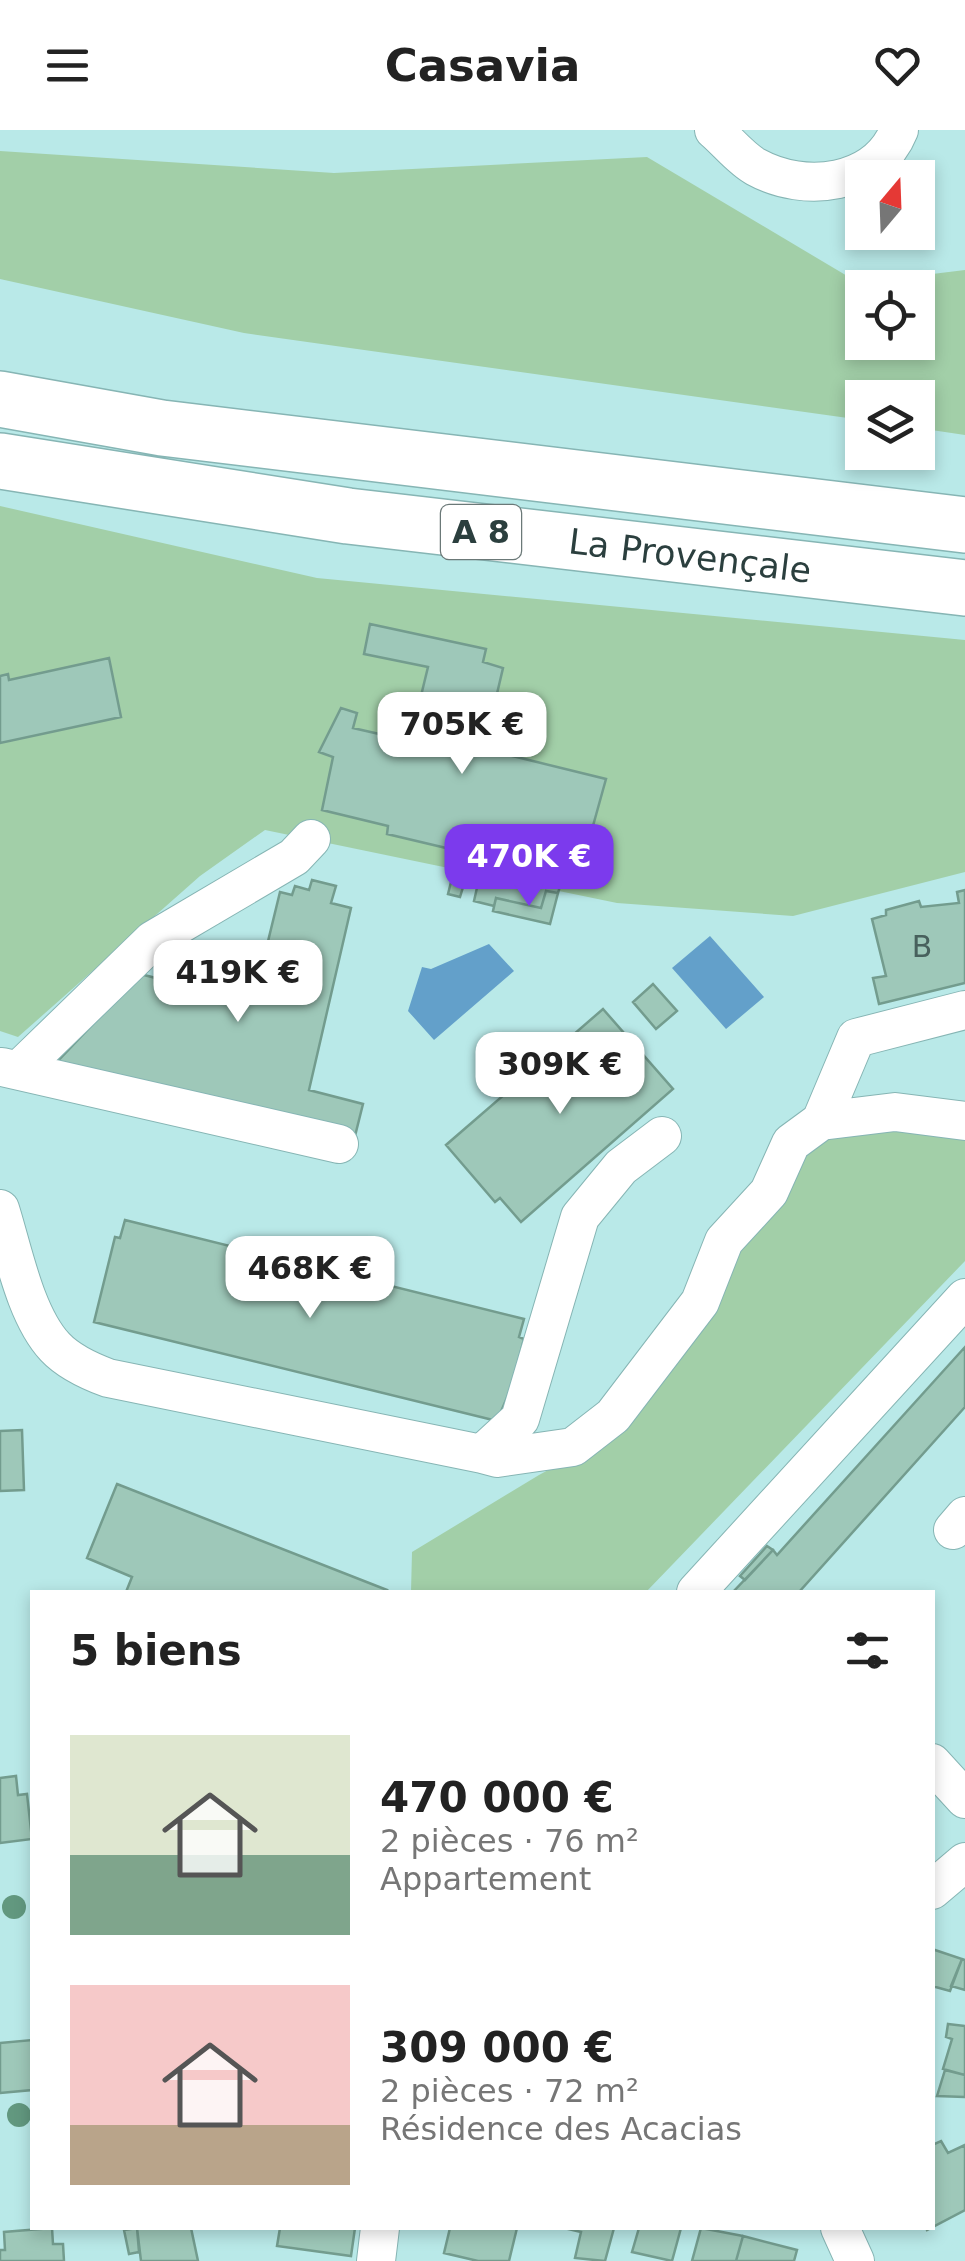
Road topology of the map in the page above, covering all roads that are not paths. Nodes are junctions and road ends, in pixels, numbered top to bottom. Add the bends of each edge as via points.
1 (714, 130) edge
2 (898, 130) edge
3 (0, 399) edge
4 (0, 461) edge
5 (965, 525) edge
6 (965, 588) edge
7 (311, 840) dead end
8 (965, 1010) edge
9 (10, 1068) edge
10 (821, 1122) junction
11 (965, 1122) edge
12 (662, 1136) dead end
13 (339, 1144) dead end
14 (0, 1210) edge
15 (965, 1298) edge
16 (482, 1454) junction
17 (698, 1590) edge
18 (935, 1766) edge
19 (965, 1799) edge
20 (965, 1862) edge
21 (935, 1887) edge
22 (380, 2230) edge
23 (841, 2230) edge
24 (376, 2261) edge
25 (855, 2261) edge

1 - 2 street via 756,167 798,180 837,181 866,172 892,148
3 - 5 highway, La Provençale / A 8 via 162,428
4 - 6 highway, La Provençale / A 8 via 348,516
7 - 9 street via 294,857 154,940
8 - 10 street via 856,1038
9 - 13 street
10 - 11 street via 895,1112
10 - 16 street via 791,1143 769,1192 724,1241 700,1302 613,1416 573,1448
12 - 16 street via 620,1167 580,1216 520,1420
14 - 16 street via 34,1314 54,1346 82,1368
15 - 17 street
18 - 19 street
20 - 21 street
22 - 24 street
23 - 25 street

